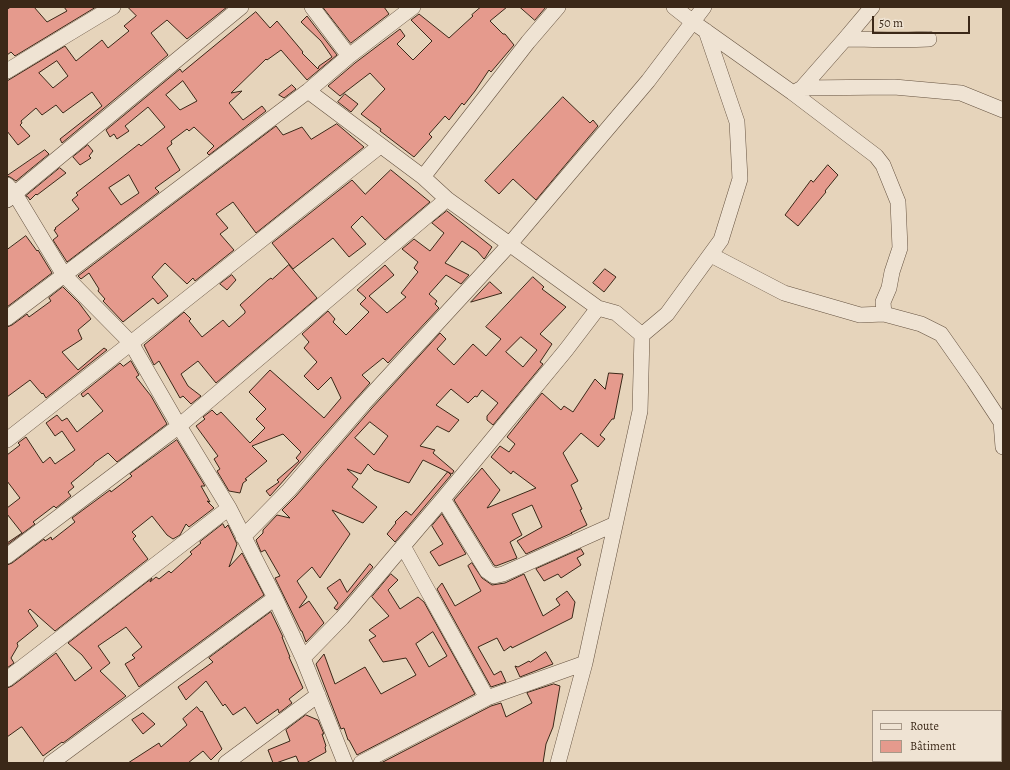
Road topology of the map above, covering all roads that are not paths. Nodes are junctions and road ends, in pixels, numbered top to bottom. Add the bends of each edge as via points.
1 (113, 7) edge
2 (241, 7) edge
3 (312, 7) edge
4 (413, 7) edge
5 (558, 7) edge
6 (674, 7) edge
7 (704, 7) edge
8 (872, 7) edge
9 (693, 22) junction
10 (706, 31) junction
11 (929, 39) dead end
12 (845, 40) junction
13 (350, 56) junction
14 (7, 71) edge
15 (798, 90) junction
16 (308, 91) junction
17 (1003, 110) edge
18 (380, 146) junction
19 (423, 177) junction
20 (10, 193) edge
21 (447, 199) junction
22 (509, 245) junction
23 (711, 255) junction
24 (64, 276) junction
25 (598, 308) junction
26 (884, 314) junction
27 (7, 318) edge
28 (642, 335) junction
29 (131, 344) junction
30 (179, 426) junction
31 (7, 440) edge
32 (1003, 448) edge
33 (443, 499) junction
34 (229, 508) junction
35 (615, 524) junction
36 (243, 537) junction
37 (403, 546) junction
38 (7, 556) edge
39 (275, 598) junction
40 (303, 658) junction
41 (585, 663) junction
42 (7, 679) edge
43 (318, 694) junction
44 (487, 698) junction
45 (51, 763) edge
46 (226, 763) edge
47 (345, 763) edge
48 (361, 763) edge
49 (558, 763) edge

1 - 14 street
2 - 20 street
3 - 13 street
4 - 13 street
5 - 19 street
6 - 9 street
7 - 9 street
8 - 12 street
9 - 10 street
9 - 22 street via 648,81
10 - 15 street
10 - 23 street via 737,122 740,178 721,240
11 - 12 street
12 - 15 street
13 - 16 street
15 - 17 street via 894,86 961,93
15 - 26 street via 876,156 883,165 898,202 900,248 883,302
16 - 18 street
16 - 24 street
18 - 19 street
18 - 29 street
19 - 21 street
20 - 24 street
21 - 22 street
21 - 30 street
22 - 25 street
22 - 36 street via 364,403 289,490
23 - 26 street via 784,293 860,315
23 - 28 street via 667,314
24 - 27 street
24 - 29 street
25 - 28 street via 616,313
25 - 33 street
26 - 32 street via 921,324 940,334 1001,422
28 - 35 street via 640,411
29 - 30 street
29 - 31 street
30 - 34 street
30 - 38 street
33 - 35 street via 487,571 494,576
33 - 37 street
34 - 36 street
34 - 42 street
35 - 41 street
36 - 39 street
37 - 40 street via 342,618
37 - 44 street
39 - 40 street
39 - 45 street
40 - 43 street
41 - 44 street
41 - 49 street
43 - 46 street
43 - 47 street
44 - 48 street

